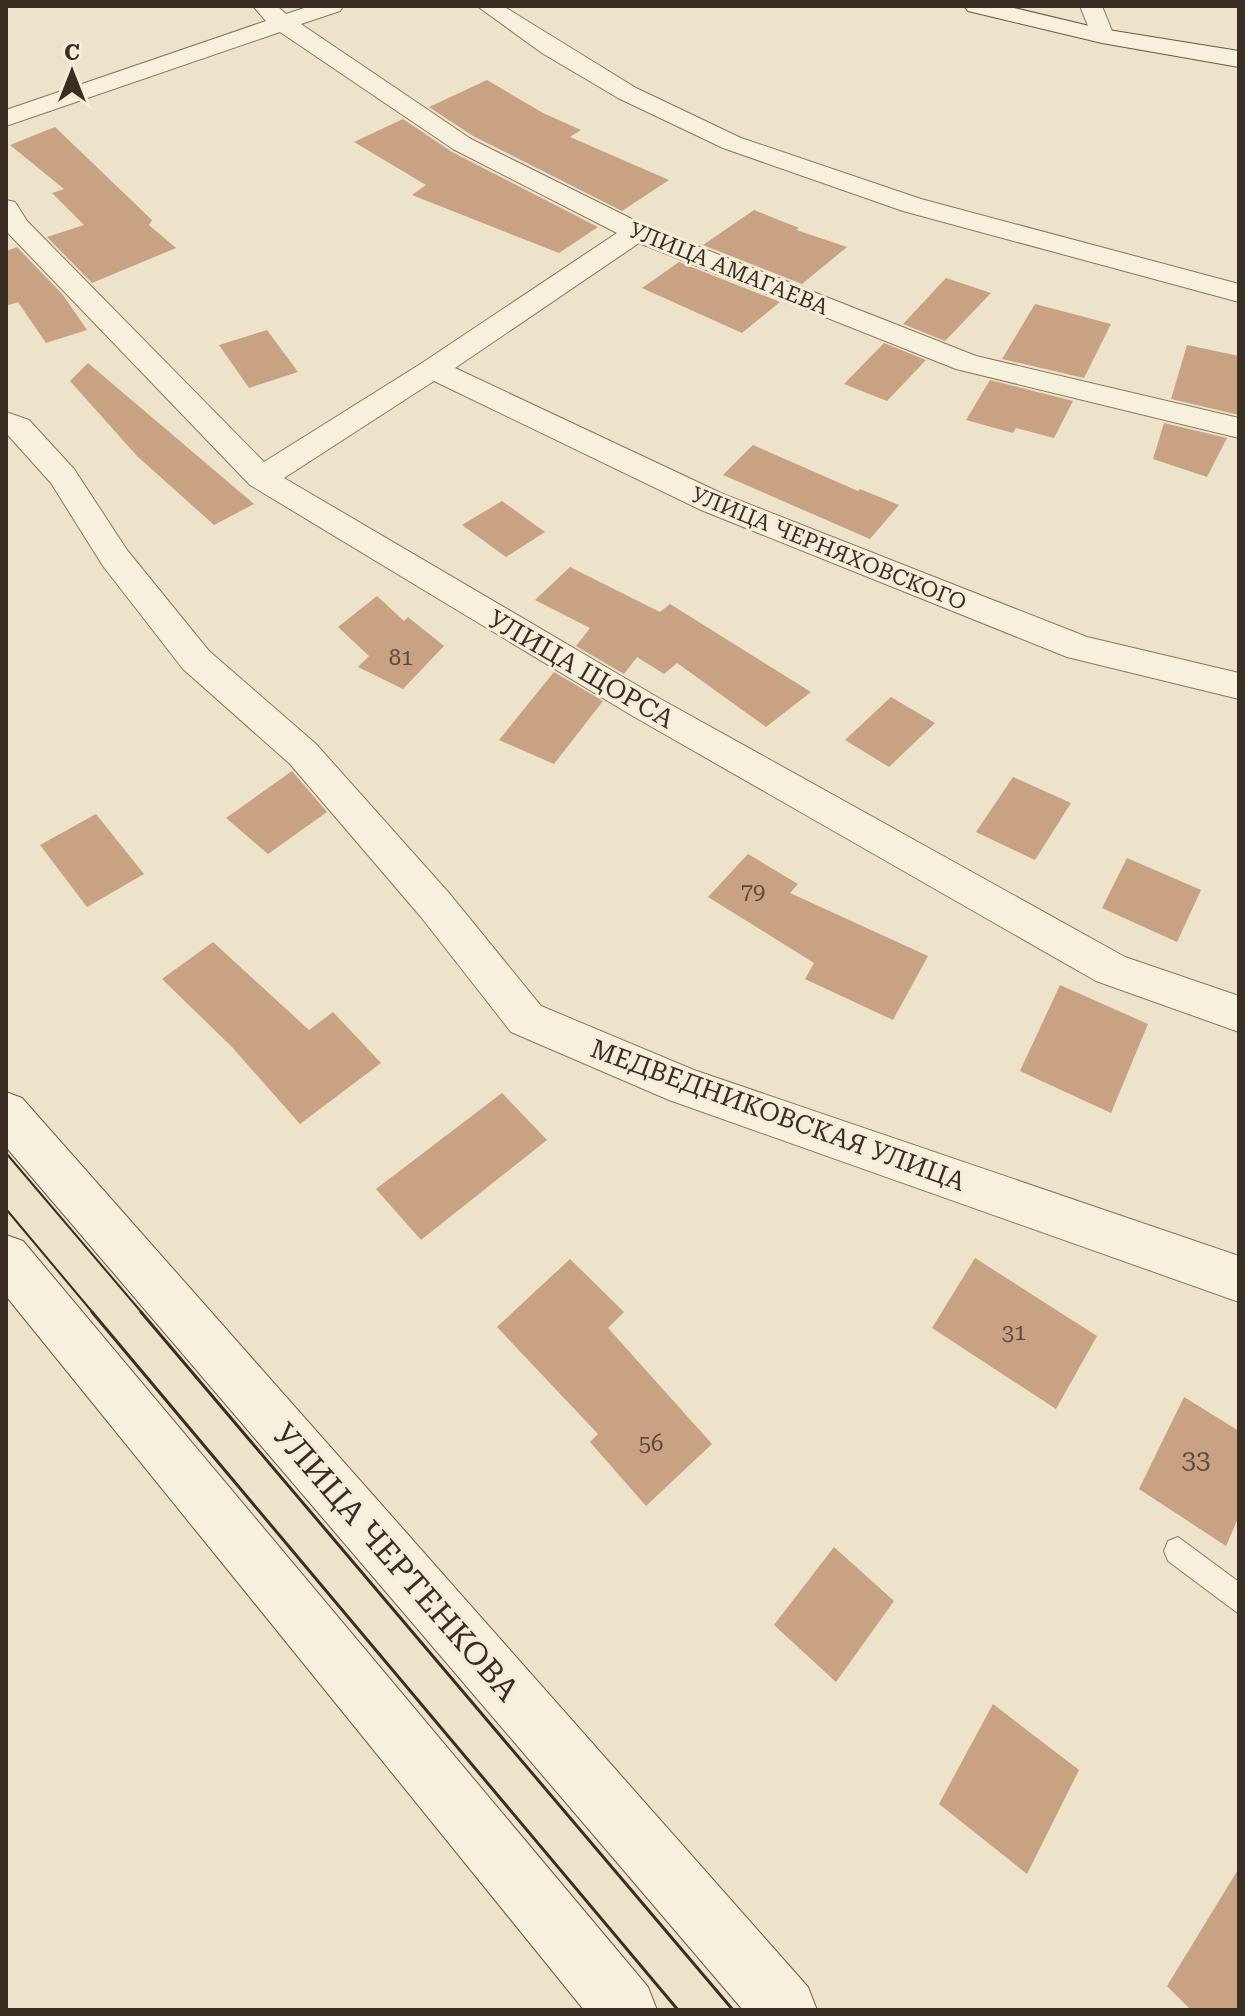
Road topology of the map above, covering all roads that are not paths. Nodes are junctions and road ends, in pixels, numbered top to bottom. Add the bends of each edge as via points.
1 (332, 6) edge
2 (488, 6) edge
3 (976, 6) edge
4 (1091, 6) edge
5 (272, 14) edge
6 (1102, 36) junction
7 (1239, 59) edge
8 (6, 118) edge
9 (9, 220) edge
10 (636, 232) junction
11 (1239, 293) edge
12 (433, 369) junction
13 (6, 422) edge
14 (1239, 428) edge
15 (261, 478) junction
16 (1239, 686) edge
17 (1239, 1014) edge
18 (6, 1113) edge
19 (6, 1258) edge
20 (1239, 1279) edge
21 (1178, 1551) dead end
22 (1239, 1600) edge
23 (625, 2010) edge
24 (785, 2010) edge

1 - 5 street
2 - 11 street via 627,93 732,143 912,205
3 - 6 street
4 - 6 street
5 - 8 street
5 - 10 street, УЛИЦА АМАГАЕВА via 462,144
6 - 7 street
9 - 15 street, УЛИЦА ЩОРСА
10 - 12 street
10 - 14 street, УЛИЦА АМАГАЕВА via 967,363
12 - 15 street
12 - 16 street, УЛИЦА ЧЕРНЯХОВСКОГО via 712,502 1064,642
13 - 20 street, МЕДВЕДНИКОВСКАЯ УЛИЦА via 18,427 63,476 115,558 196,660 303,754 526,1019 684,1086
15 - 17 street, УЛИЦА ЩОРСА via 617,691 1111,969
18 - 24 street, УЛИЦА ЧЕРТЕНКОВА
19 - 23 street
21 - 22 lane

